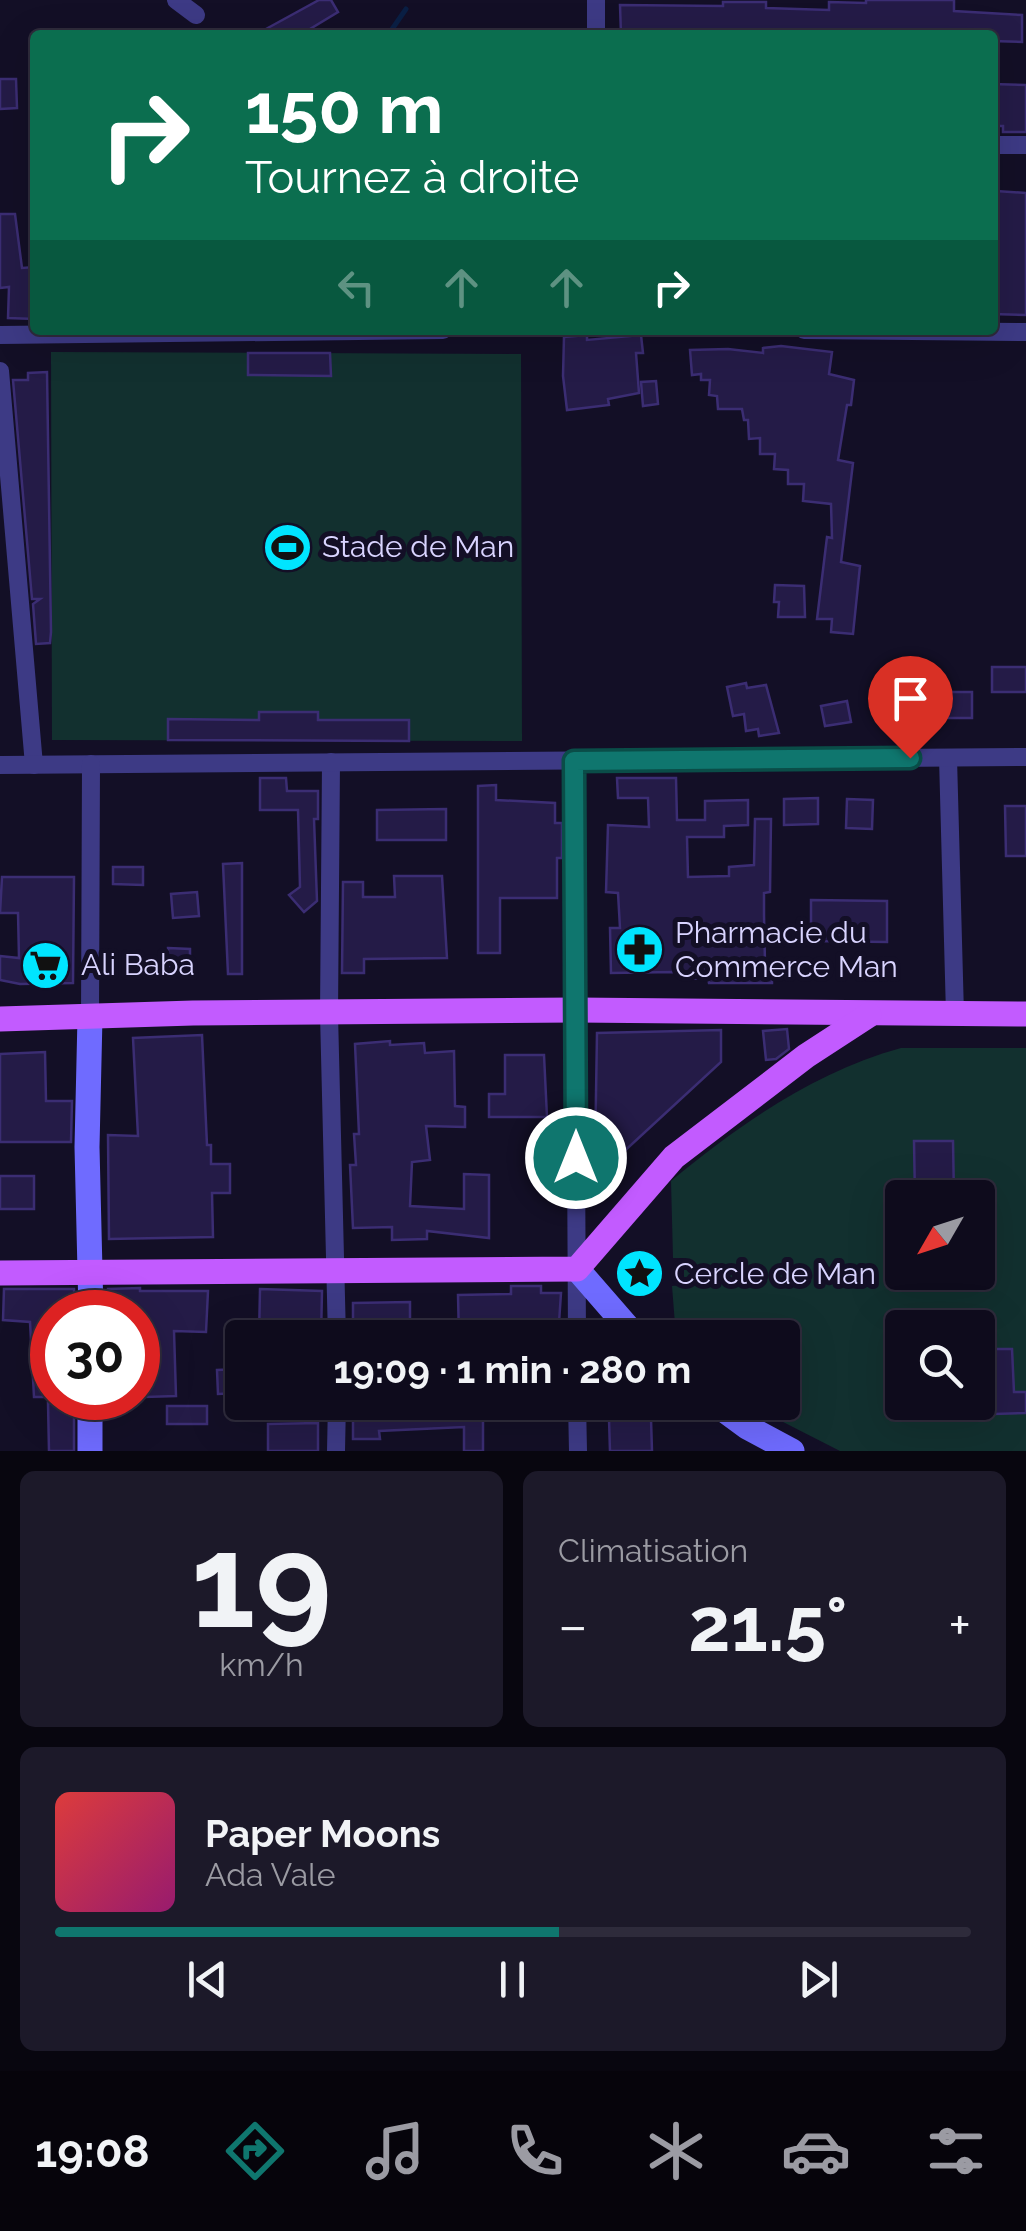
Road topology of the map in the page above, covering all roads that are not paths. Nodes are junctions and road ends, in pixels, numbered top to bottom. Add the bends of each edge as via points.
1 (176, 0) edge
2 (596, 0) edge
3 (196, 15) dead end
4 (596, 30) edge
5 (998, 145) edge
6 (1026, 145) edge
7 (998, 332) edge
8 (1026, 332) edge
9 (0, 335) edge
10 (30, 335) edge
11 (0, 371) edge
12 (1026, 757) edge
13 (948, 758) junction
14 (574, 761) junction
15 (331, 762) junction
16 (91, 764) junction
17 (0, 765) edge
18 (34, 765) junction
19 (576, 1010) junction
20 (329, 1014) junction
21 (955, 1014) junction
22 (1026, 1014) edge
23 (869, 1015) junction
24 (90, 1017) junction
25 (0, 1019) edge
26 (577, 1269) junction
27 (338, 1271) junction
28 (91, 1272) junction
29 (0, 1273) edge
30 (91, 1290) edge
31 (337, 1320) edge
32 (577, 1320) edge
33 (621, 1320) edge
34 (90, 1420) edge
35 (337, 1420) edge
36 (578, 1420) edge
37 (738, 1420) edge
38 (90, 1451) edge
39 (336, 1451) edge
40 (578, 1451) edge
41 (792, 1451) edge

1 - 3 street
2 - 4 street
5 - 6 street
7 - 8 street
9 - 10 street
11 - 18 street
12 - 13 street
13 - 14 street
13 - 21 street
14 - 15 street
14 - 19 street
15 - 16 street
15 - 20 street
16 - 18 street
16 - 24 street
17 - 18 street
19 - 20 main road
19 - 23 main road
19 - 26 street
20 - 24 main road
20 - 27 street
21 - 22 main road
21 - 23 main road
23 - 26 main road via 674,1158
24 - 25 main road
24 - 28 main road
26 - 27 main road
26 - 32 street
26 - 33 main road
27 - 28 main road
27 - 31 street
28 - 29 main road
28 - 30 main road
34 - 38 main road
35 - 39 street
36 - 40 street
37 - 41 main road

